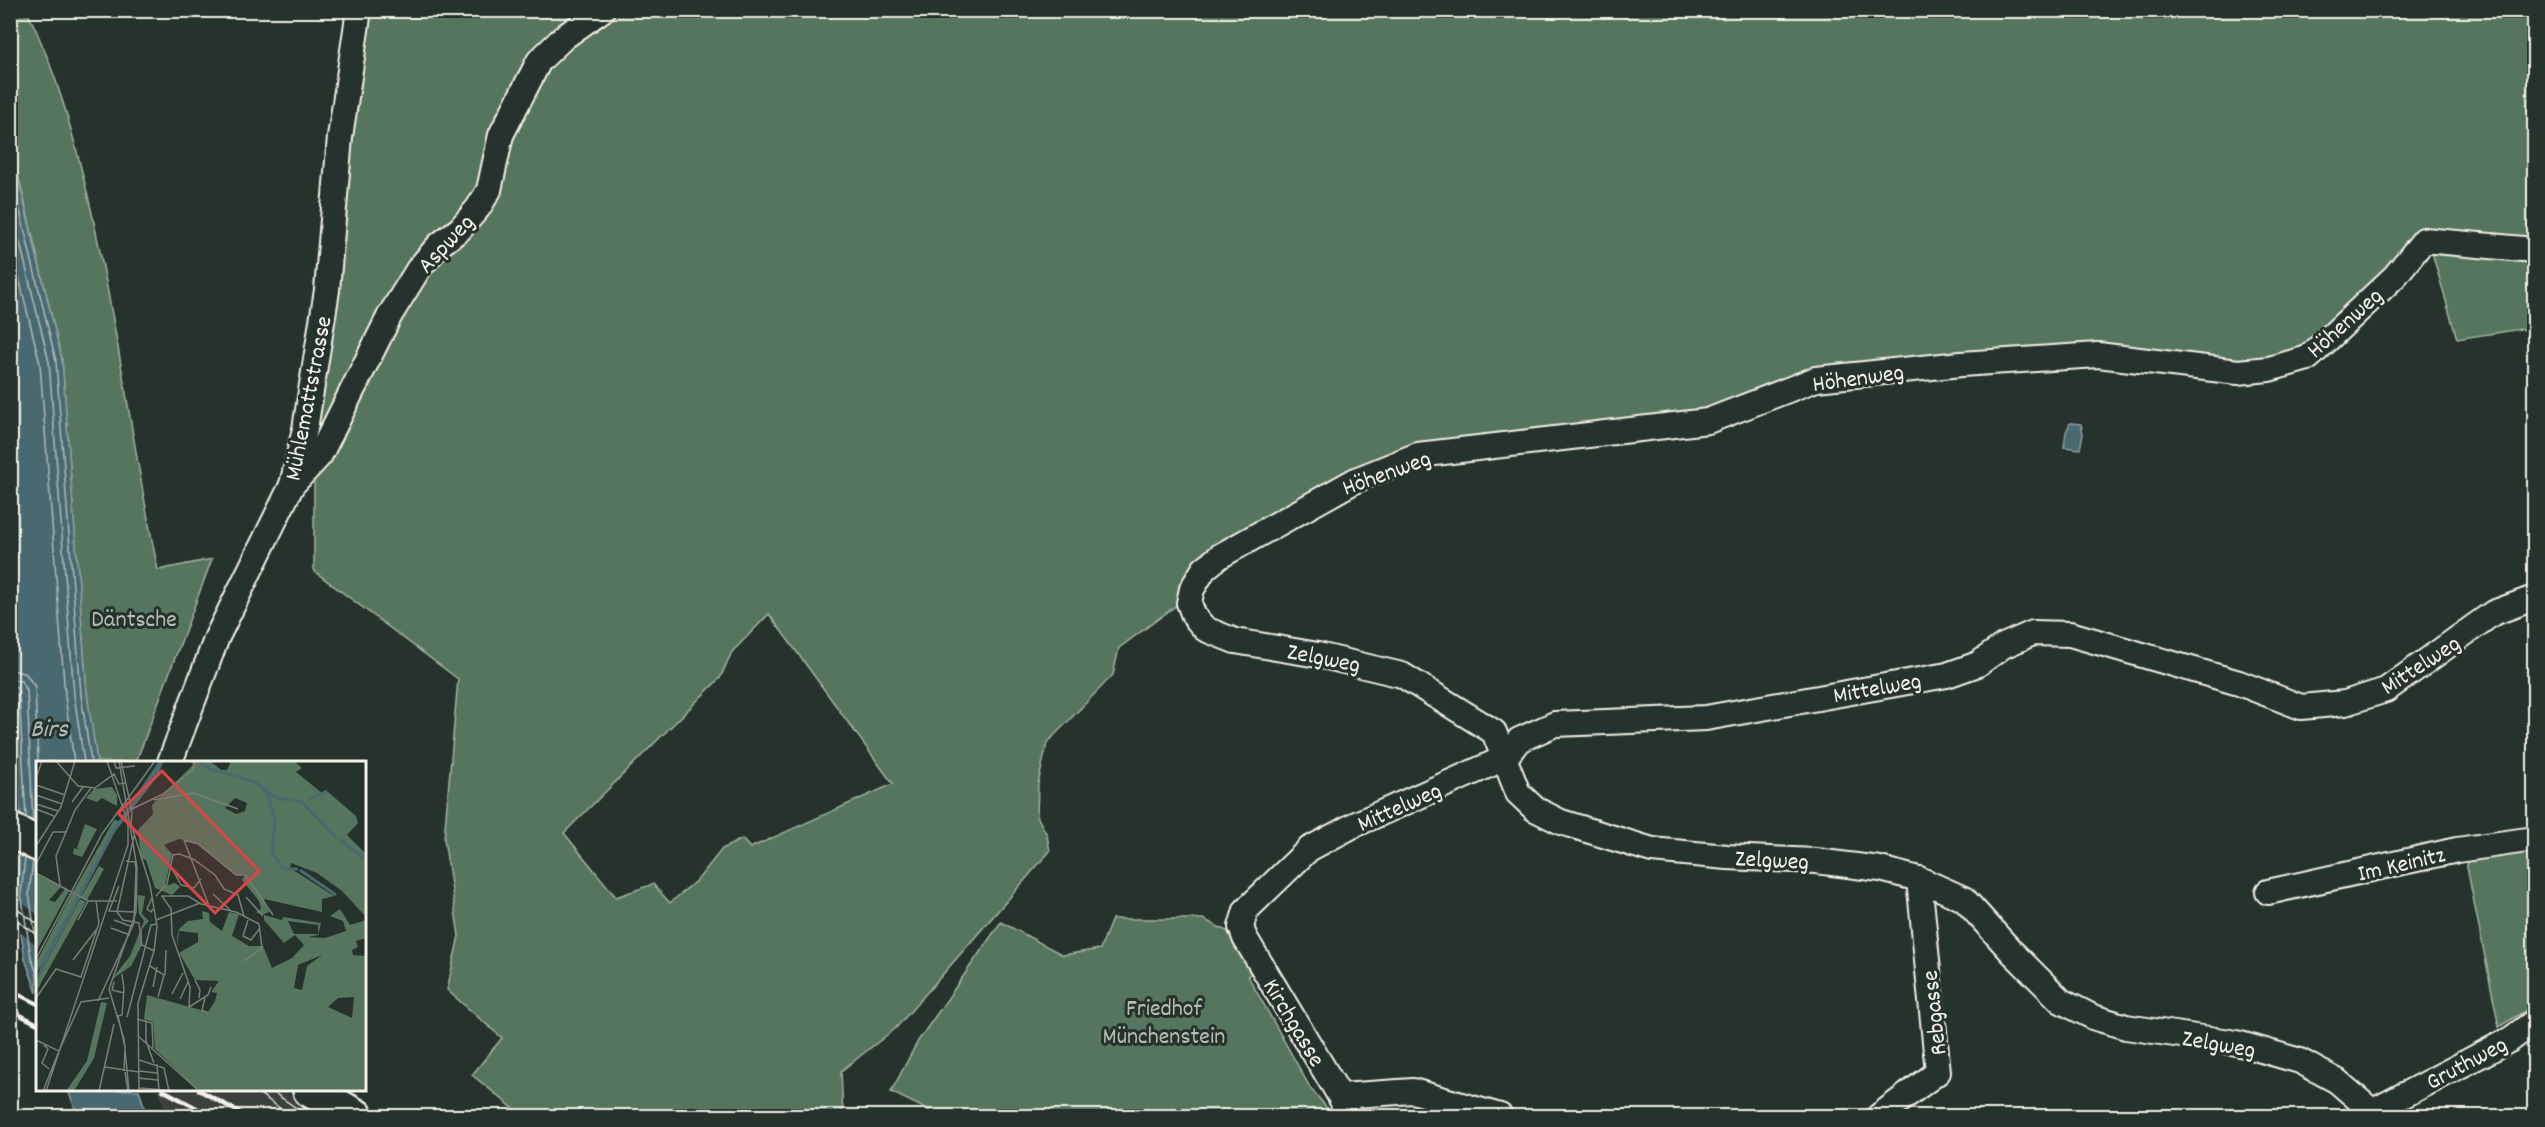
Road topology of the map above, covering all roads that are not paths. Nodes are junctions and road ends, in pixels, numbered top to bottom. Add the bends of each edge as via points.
1 (359, 10) edge
2 (602, 10) edge
3 (2535, 250) edge
4 (292, 485) junction
5 (2535, 598) edge
6 (1189, 603) joint
7 (1505, 758) junction
8 (170, 761) edge
9 (10, 830) edge
10 (2535, 839) edge
11 (36, 843) edge
12 (1919, 879) junction
13 (2268, 892) dead end
14 (1241, 927) joint
15 (2535, 1022) edge
16 (313, 1091) edge
17 (1344, 1106) edge
18 (2368, 1114) edge
19 (356, 1116) edge
20 (1500, 1116) edge
21 (1879, 1116) edge

1 - 4 street, Mühlemattstrasse via 340,137 327,290
2 - 4 street, Aspweg via 539,61 501,135 489,190 460,229 419,268 390,315 320,455
3 - 6 street, Höhenweg via 2424,240 2395,276 2308,358 2269,369 2238,372 2098,355 1961,364 1816,379 1708,421 1418,455 1356,480 1220,556 1204,569
4 - 8 street, Mühlemattstrasse via 217,638
5 - 7 street, Mittelweg via 2493,613 2386,690 2345,703 2301,707 2239,683 2070,634 2033,633 2003,646 1978,664 1947,675 1706,718 1555,724 1519,740
6 - 7 street, Zelgweg via 1205,629 1235,641 1402,675 1494,732
7 - 12 street, Zelgweg via 1518,793 1535,809 1561,822 1652,850 1816,861
7 - 14 street, Mittelweg via 1309,849 1246,910
9 - 11 main road
10 - 13 street, Im Keinitz via 2457,850
12 - 18 street, Zelgweg via 1964,899 2061,1001 2092,1017 2126,1026 2237,1043 2300,1061 2337,1081
12 - 21 street, Rebgasse via 1938,1072
14 - 17 street, Kirchgasse
15 - 18 street, Gruthweg via 2511,1039
16 - 19 main road
17 - 20 street via 1413,1090

